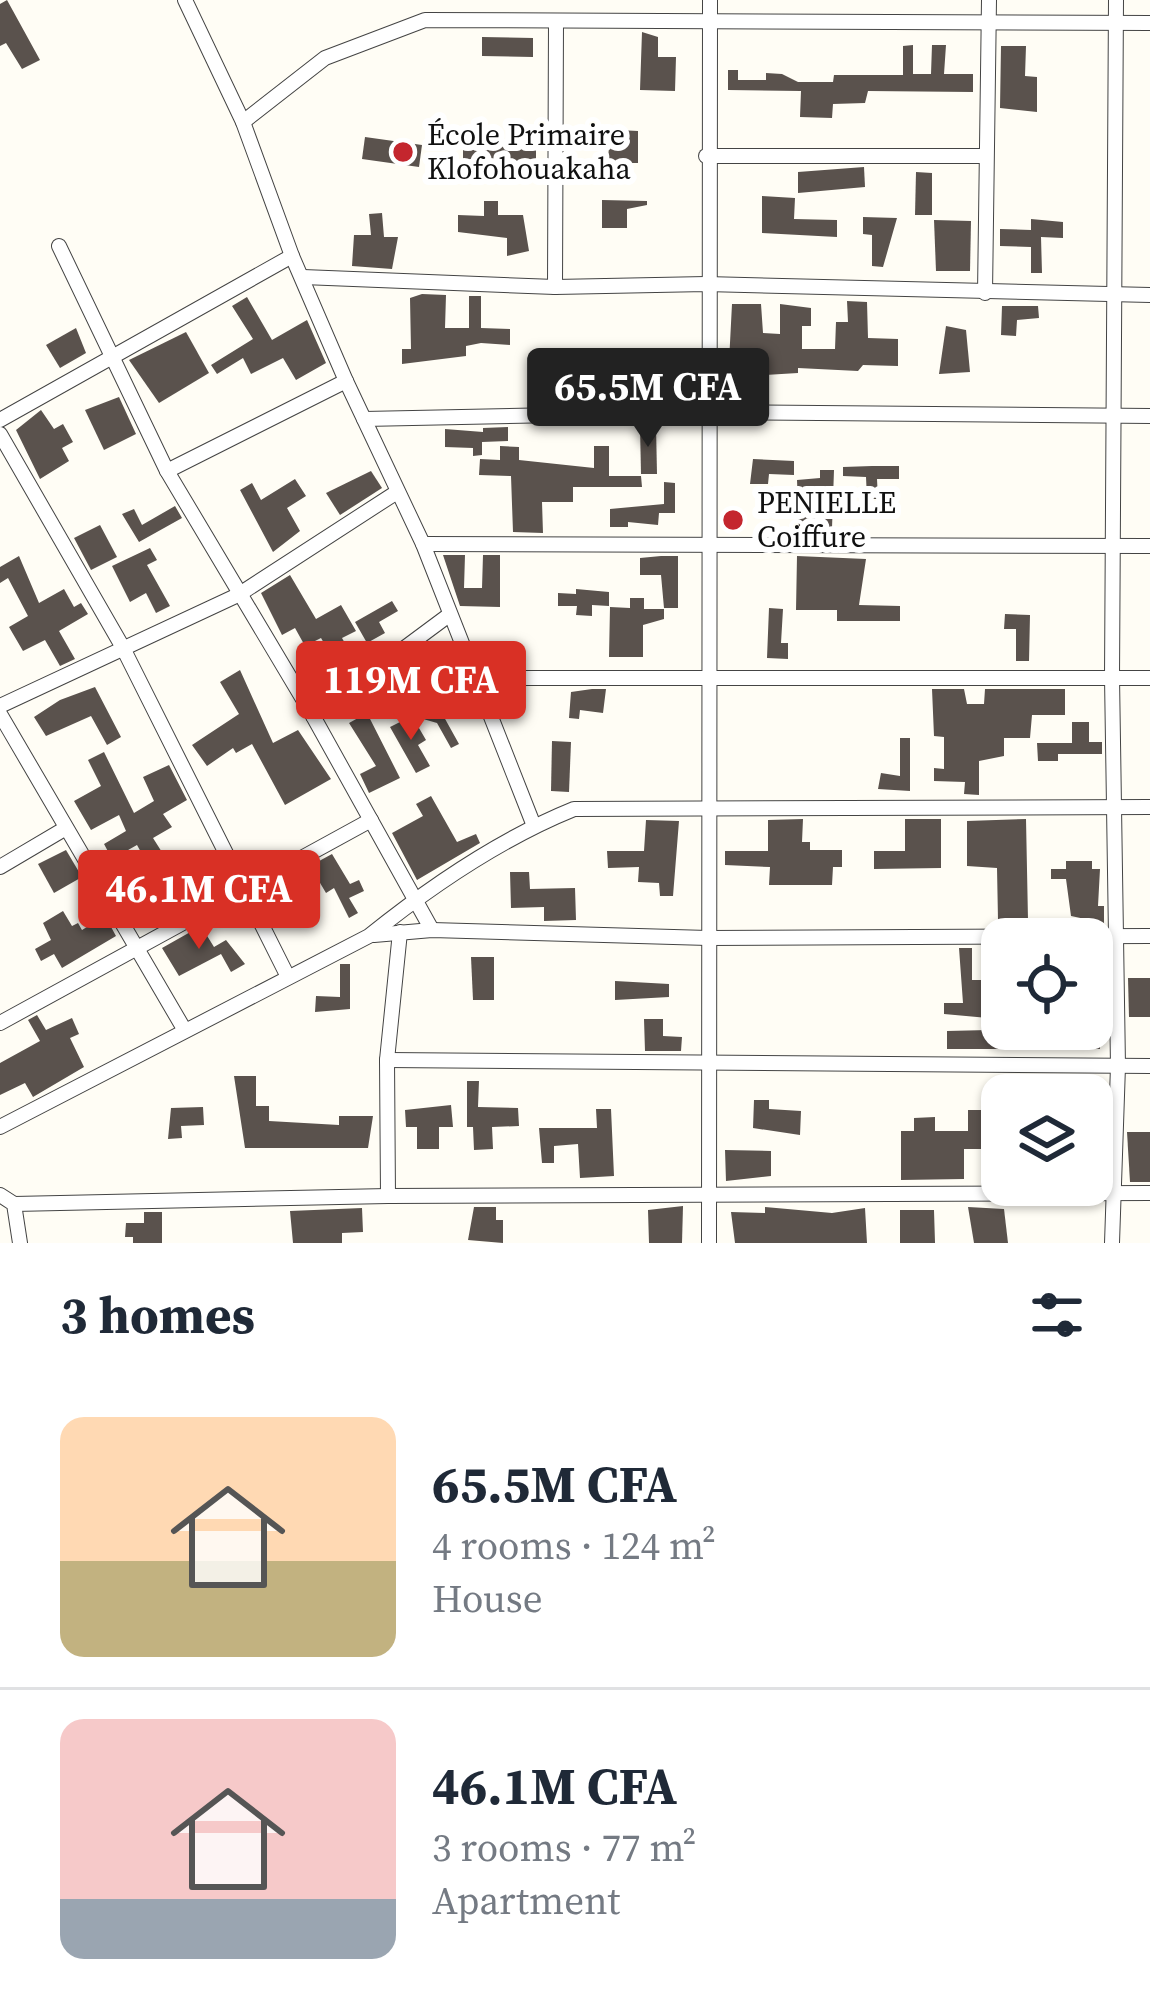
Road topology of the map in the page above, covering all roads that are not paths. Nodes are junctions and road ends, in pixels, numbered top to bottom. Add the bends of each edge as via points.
1 (185, 0) edge
2 (426, 0) edge
3 (710, 0) edge
4 (988, 0) edge
5 (1116, 0) edge
6 (425, 20) junction
7 (556, 22) junction
8 (1150, 23) edge
9 (711, 24) junction
10 (1117, 24) junction
11 (988, 26) junction
12 (243, 122) junction
13 (706, 156) junction
14 (986, 156) junction
15 (59, 246) dead end
16 (292, 256) junction
17 (303, 278) junction
18 (706, 284) junction
19 (555, 287) junction
20 (985, 293) junction
21 (1114, 296) junction
22 (1150, 296) edge
23 (112, 357) junction
24 (346, 381) junction
25 (707, 412) junction
26 (1115, 416) junction
27 (1150, 416) edge
28 (364, 419) junction
29 (0, 420) edge
30 (0, 434) edge
31 (167, 471) junction
32 (397, 492) junction
33 (424, 544) junction
34 (1112, 545) junction
35 (1150, 546) edge
36 (707, 548) junction
37 (238, 595) junction
38 (449, 615) junction
39 (122, 646) junction
40 (706, 676) junction
41 (1112, 677) junction
42 (1150, 677) edge
43 (476, 678) junction
44 (0, 710) edge
45 (313, 716) junction
46 (1150, 807) edge
47 (1116, 808) junction
48 (707, 812) junction
49 (371, 820) junction
50 (534, 826) junction
51 (66, 827) junction
52 (0, 867) edge
53 (247, 888) junction
54 (414, 899) junction
55 (432, 930) junction
56 (400, 932) junction
57 (369, 936) junction
58 (1118, 936) junction
59 (1150, 936) edge
60 (708, 938) junction
61 (136, 949) junction
62 (287, 975) junction
63 (0, 1023) edge
64 (184, 1029) junction
65 (387, 1060) junction
66 (708, 1064) junction
67 (1118, 1066) junction
68 (1150, 1066) edge
69 (0, 1127) edge
70 (1113, 1146) edge
71 (1150, 1193) edge
72 (1113, 1194) edge
73 (0, 1195) edge
74 (981, 1195) edge
75 (388, 1196) junction
76 (708, 1198) junction
77 (14, 1204) junction
78 (1110, 1206) edge
79 (20, 1243) edge
80 (709, 1243) edge
81 (1112, 1243) edge

1 - 12 street
2 - 6 street
3 - 9 street
4 - 11 street
5 - 10 street
6 - 7 street
6 - 12 street via 325,58
7 - 9 street
7 - 19 street
8 - 10 street
9 - 11 street
9 - 13 street
10 - 11 street
10 - 21 street
11 - 14 street
12 - 16 street
13 - 14 street
13 - 18 street
14 - 20 street
15 - 23 street
16 - 17 street
16 - 23 street
17 - 19 street
17 - 24 street
18 - 19 street
18 - 20 street
18 - 25 street
20 - 21 street
21 - 22 street
21 - 26 street
23 - 29 street
23 - 31 street
24 - 28 street
24 - 31 street
25 - 26 street
25 - 28 street
25 - 36 street
26 - 27 street
26 - 34 street
28 - 32 street
30 - 39 street
31 - 37 street
32 - 33 street
32 - 37 street
33 - 36 street
33 - 38 street
34 - 35 street
34 - 36 street
34 - 41 street
36 - 40 street
37 - 39 street
37 - 45 street
38 - 43 street
38 - 45 street
39 - 44 street
39 - 53 street
40 - 41 street
40 - 43 street
40 - 48 street
41 - 42 street
41 - 47 street
43 - 50 street
44 - 51 street
45 - 49 street
46 - 47 street
47 - 48 street
47 - 58 street
48 - 50 street via 574,809
48 - 60 street
49 - 53 street
49 - 54 street
50 - 54 street
51 - 52 street
51 - 61 street
53 - 61 street
53 - 62 street
54 - 55 street
54 - 57 street
55 - 56 street
55 - 60 street
56 - 57 street
56 - 65 street
57 - 62 street
58 - 59 street
58 - 60 street
58 - 67 street
60 - 66 street
61 - 63 street
61 - 64 street
62 - 64 street
64 - 69 street
65 - 66 street
65 - 75 street
66 - 67 street
66 - 76 street
67 - 68 street
67 - 70 street
71 - 72 street
73 - 77 street
74 - 76 street
75 - 76 street
75 - 77 street
76 - 80 street
77 - 79 street
78 - 81 street

